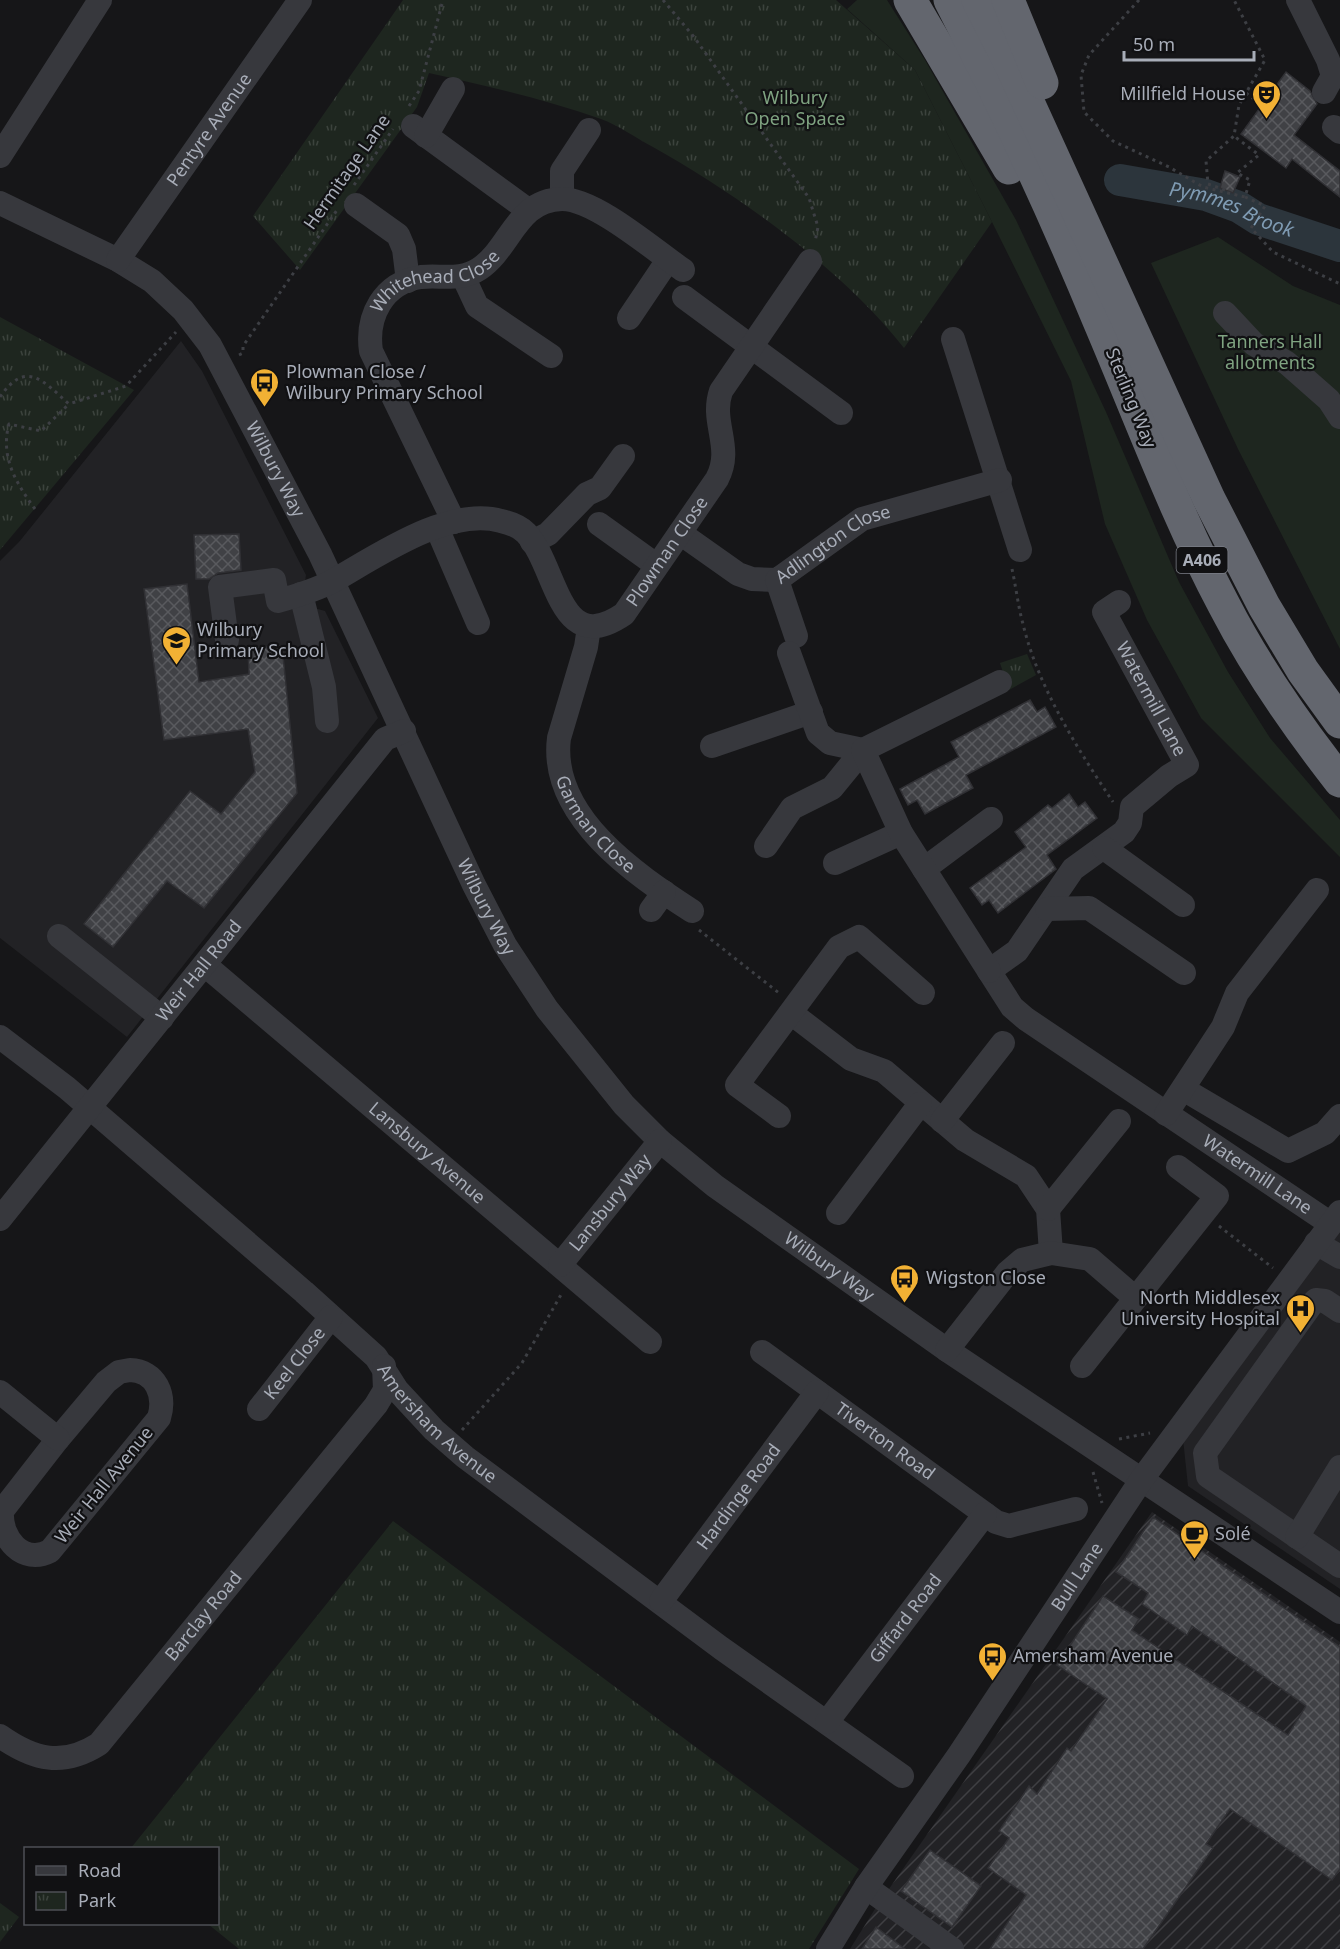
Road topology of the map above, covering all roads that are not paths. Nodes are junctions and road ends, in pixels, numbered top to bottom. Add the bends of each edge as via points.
1 (100, 0) edge
2 (300, 0) edge
3 (910, 0) edge
4 (950, 0) edge
5 (978, 0) edge
6 (1008, 0) edge
7 (1298, 0) edge
8 (453, 89) dead end
9 (1324, 92) dead end
10 (589, 130) dead end
11 (0, 156) edge
12 (562, 199) junction
13 (348, 201) road end
14 (0, 203) edge
15 (528, 210) junction
16 (812, 253) road end
17 (118, 260) junction
18 (463, 276) junction
19 (408, 281) junction
20 (684, 297) dead end
21 (1225, 313) dead end
22 (629, 318) dead end
23 (1099, 319) junction
24 (953, 339) dead end
25 (752, 348) junction
26 (551, 356) dead end
27 (1150, 365) junction
28 (841, 413) dead end
29 (1340, 417) edge
30 (623, 456) dead end
31 (999, 480) junction
32 (598, 524) dead end
33 (445, 525) junction
34 (680, 533) junction
35 (532, 543) junction
36 (1016, 559) road end
37 (656, 565) junction
38 (777, 580) junction
39 (332, 581) junction
40 (301, 594) junction
41 (1119, 603) dead end
42 (478, 623) dead end
43 (589, 627) junction
44 (227, 640) dead end
45 (1000, 682) dead end
46 (811, 712) junction
47 (327, 721) dead end
48 (1340, 722) edge
49 (404, 731) junction
50 (711, 746) dead end
51 (863, 750) junction
52 (1340, 781) edge
53 (991, 819) dead end
54 (901, 833) junction
55 (766, 846) dead end
56 (1104, 848) junction
57 (835, 863) dead end
58 (924, 870) junction
59 (1317, 890) dead end
60 (1183, 905) dead end
61 (689, 909) road end
62 (1047, 909) junction
63 (59, 936) dead end
64 (205, 965) junction
65 (989, 971) junction
66 (1184, 973) dead end
67 (923, 993) dead end
68 (793, 1010) junction
69 (162, 1018) junction
70 (0, 1037) edge
71 (1003, 1043) dead end
72 (1183, 1089) junction
73 (920, 1104) junction
74 (89, 1107) junction
75 (1166, 1114) junction
76 (779, 1116) dead end
77 (1340, 1116) edge
78 (942, 1121) junction
79 (1119, 1121) dead end
80 (660, 1141) junction
81 (1178, 1167) dead end
82 (1048, 1209) junction
83 (838, 1213) dead end
84 (0, 1219) edge
85 (1329, 1226) edge
86 (1051, 1253) junction
87 (1340, 1257) edge
88 (566, 1270) junction
89 (1134, 1297) junction
90 (1340, 1311) edge
91 (331, 1317) junction
92 (650, 1342) dead end
93 (947, 1350) junction
94 (762, 1352) dead end
95 (384, 1366) junction
96 (1082, 1366) dead end
97 (0, 1392) edge
98 (817, 1392) junction
99 (376, 1405) junction
100 (259, 1409) dead end
101 (419, 1412) junction
102 (58, 1439) junction
103 (1340, 1467) edge
104 (1143, 1479) junction
105 (1244, 1501) junction
106 (1076, 1509) dead end
107 (985, 1514) junction
108 (1009, 1526) junction
109 (1, 1528) edge
110 (1222, 1533) junction
111 (1297, 1537) junction
112 (961, 1544) junction
113 (1340, 1566) edge
114 (661, 1601) junction
115 (1340, 1612) edge
116 (827, 1722) junction
117 (0, 1737) edge
118 (902, 1776) dead end
119 (867, 1887) junction
120 (828, 1949) edge
121 (952, 1949) edge

1 - 11 street
2 - 17 street, Pentyre Avenue
3 - 23 highway
4 - 23 highway, Sterling Way / A406
5 - 27 highway, Sterling Way / A406
6 - 27 highway, A406
7 - 9 street via 1333,76
8 - 15 street via 410,124
10 - 12 street via 562,171
12 - 15 street
12 - 22 street via 596,210 675,265
13 - 19 street via 398,236 404,249
14 - 17 street, Wilbury Way
15 - 18 street, Whitehead Close via 488,262
16 - 25 street, Plowman Close
17 - 39 street, Wilbury Way via 152,281 189,317 218,358
18 - 19 street, Whitehead Close
18 - 26 street via 477,306
19 - 33 street, Whitehead Close via 379,305 368,333 371,351
20 - 25 street
21 - 29 street via 1254,344 1287,363 1329,400
23 - 52 highway, Sterling Way / A406 via 1165,479 1225,608 1290,715
24 - 31 street
25 - 28 street
25 - 34 street, Plowman Close via 721,391 717,404 724,442 723,468
27 - 48 highway, Sterling Way / A406 via 1209,499 1264,606
30 - 35 street via 600,488 587,494 548,534
31 - 36 street
31 - 38 street, Adlington Close via 862,519
32 - 37 street
33 - 35 street via 498,520 518,527
33 - 39 street via 387,549
33 - 42 street, Whitehead Close
34 - 37 street, Plowman Close
34 - 38 street, Adlington Close via 738,574
35 - 43 street via 570,615
37 - 43 street, Plowman Close via 624,614 606,626
38 - 46 street
39 - 40 street
39 - 49 street, Wilbury Way
40 - 44 street via 278,601 274,580 220,587
40 - 47 street via 324,687
41 - 56 street, Watermill Lane via 1104,612 1187,765 1132,807 1130,824
43 - 61 street, Garman Close via 567,741 557,750 563,781 583,821 658,901
45 - 51 street
46 - 50 street
46 - 51 street via 819,733 830,743
49 - 64 street, Weir Hall Road via 385,739
49 - 80 street, Wilbury Way via 505,945 547,1010 596,1073
51 - 54 street, Watermill Lane
51 - 55 street via 832,788 792,808
53 - 58 street
54 - 57 street
54 - 58 street, Watermill Lane
56 - 60 street
56 - 62 street, Watermill Lane via 1073,869
58 - 65 street, Watermill Lane
59 - 72 street via 1237,993 1230,1015
62 - 65 street, Watermill Lane via 1017,951
62 - 66 street via 1089,908
63 - 69 street
64 - 69 street, Weir Hall Road
64 - 88 street, Lansbury Avenue
65 - 75 street, Watermill Lane via 1012,1007 1026,1019
67 - 68 street via 859,937 839,947
68 - 73 street via 851,1059 884,1071
68 - 76 street via 737,1085
69 - 74 street, Weir Hall Road
70 - 74 street, Amersham Avenue
71 - 78 street
72 - 75 street
72 - 77 street via 1283,1150 1294,1151 1325,1133
73 - 78 street
73 - 83 street
74 - 84 street, Weir Hall Road
74 - 91 street, Amersham Avenue
75 - 85 street, Watermill Lane
78 - 82 street via 965,1140 1026,1176
79 - 82 street
80 - 88 street, Lansbury Way
80 - 93 street, Wilbury Way via 715,1186
81 - 89 street via 1217,1196 1148,1287
82 - 86 street
85 - 87 street, Watermill Lane
85 - 104 street, Bull Lane
86 - 89 street via 1090,1260
86 - 93 street via 1022,1260 1008,1272
88 - 92 street, Lansbury Avenue
89 - 96 street
90 - 105 street via 1325,1301 1316,1300 1311,1305 1205,1453 1208,1476
91 - 95 street, Amersham Avenue
91 - 100 street, Keel Close
93 - 104 street, Wilbury Way
94 - 98 street, Tiverton Road
95 - 99 street, Barclay Road via 385,1390
95 - 101 street, Amersham Avenue via 398,1390
97 - 102 street
98 - 107 street, Tiverton Road
98 - 114 street, Hardinge Road
99 - 101 street via 393,1399
99 - 117 street, Barclay Road via 99,1744 80,1756 60,1759 20,1749
101 - 114 street, Amersham Avenue via 450,1444
102 - 109 street, Weir Hall Avenue via 2,1511
102 - 109 street, Weir Hall Avenue via 119,1372 138,1370 158,1388 162,1399 159,1418 50,1551 28,1555 5,1538
103 - 111 street
104 - 110 street, Wilbury Way
104 - 119 street, Bull Lane
105 - 110 street
105 - 111 street
106 - 108 street
107 - 108 street, Tiverton Road
107 - 112 street, Giffard Road
108 - 112 street via 985,1530
110 - 115 street, Wilbury Way
111 - 113 street
112 - 116 street, Giffard Road
114 - 116 street, Amersham Avenue
116 - 118 street, Amersham Avenue
119 - 120 street, Bull Lane
119 - 121 street

